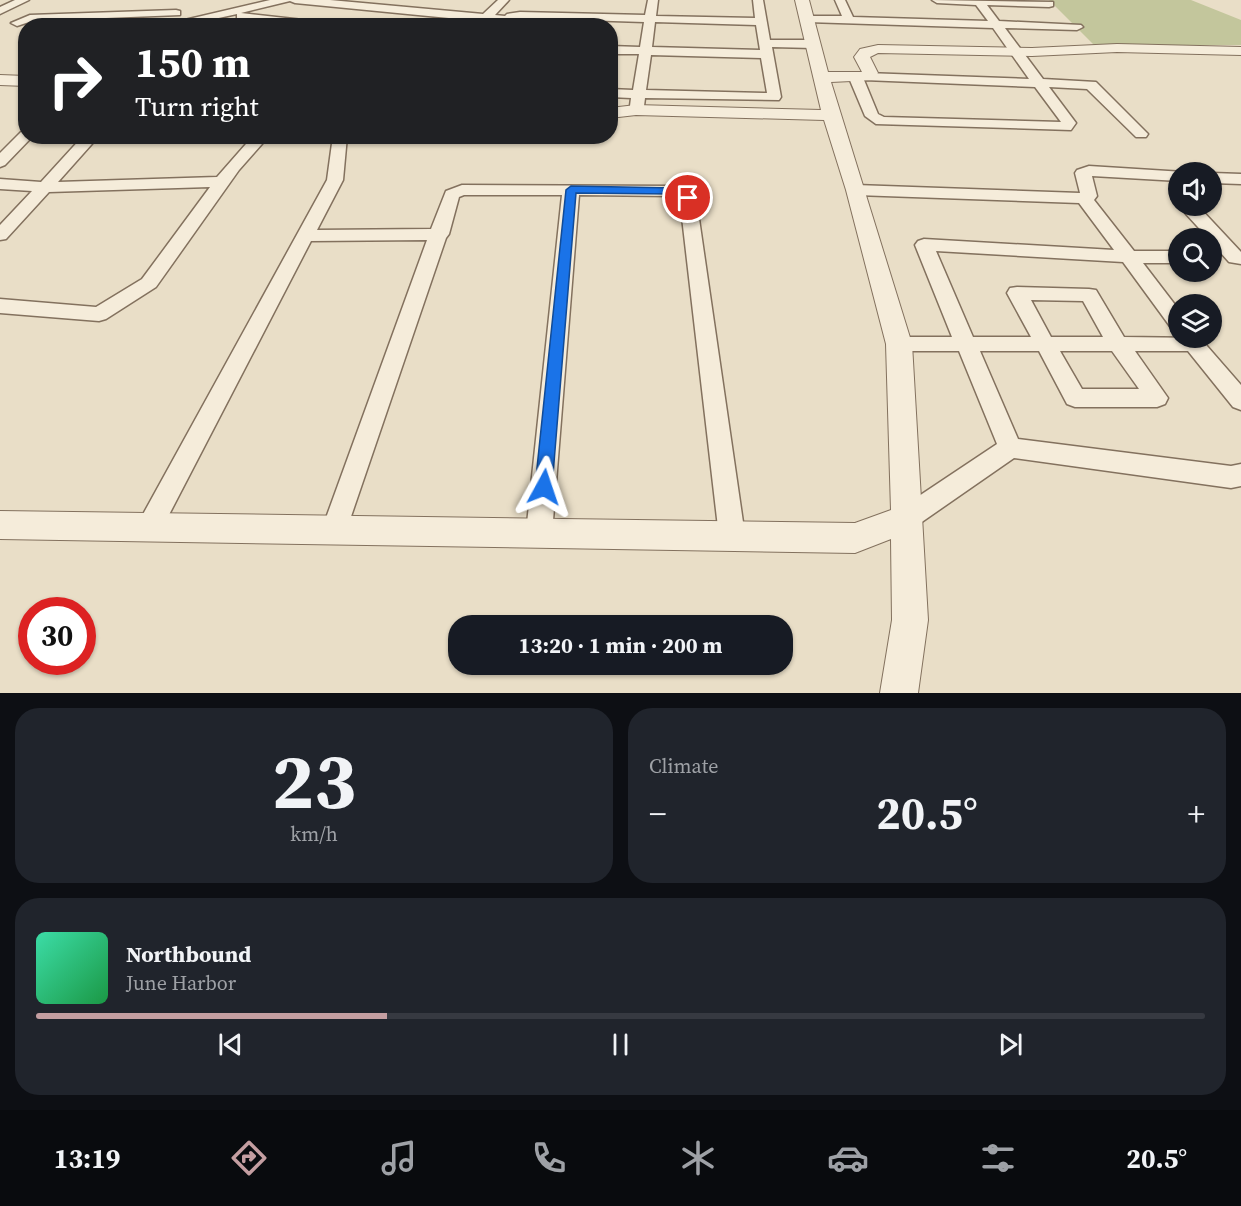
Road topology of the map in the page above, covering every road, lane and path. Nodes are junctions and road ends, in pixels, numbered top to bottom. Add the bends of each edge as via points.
1 (24, 0) edge
2 (285, 0) edge
3 (294, 0) edge
4 (504, 0) edge
5 (653, 0) edge
6 (758, 0) edge
7 (840, 0) edge
8 (937, 0) edge
9 (979, 1) edge
10 (340, 2) edge
11 (183, 3) dead end
12 (1049, 3) dead end
13 (116, 5) dead end
14 (365, 7) junction
15 (0, 11) edge
16 (176, 14) junction
17 (223, 14) junction
18 (103, 16) junction
19 (30, 18) edge
20 (172, 18) edge
21 (202, 18) edge
22 (259, 18) edge
23 (348, 18) edge
24 (486, 18) joint
25 (509, 18) edge
26 (650, 18) junction
27 (849, 20) junction
28 (0, 21) edge
29 (807, 21) edge
30 (761, 22) junction
31 (997, 26) junction
32 (18, 27) edge
33 (1077, 27) dead end
34 (767, 49) junction
35 (618, 50) edge
36 (1017, 50) junction
37 (645, 51) junction
38 (1241, 51) edge
39 (821, 77) junction
40 (861, 78) junction
41 (0, 80) edge
42 (18, 81) edge
43 (1039, 83) junction
44 (618, 96) edge
45 (638, 102) junction
46 (618, 110) edge
47 (831, 115) junction
48 (1141, 134) dead end
49 (18, 143) edge
50 (85, 144) edge
51 (255, 144) edge
52 (339, 144) edge
53 (0, 162) edge
54 (1168, 175) edge
55 (1222, 179) edge
56 (1241, 180) edge
57 (222, 182) junction
58 (0, 184) edge
59 (46, 187) junction
60 (571, 190) junction
61 (856, 190) junction
62 (1084, 198) junction
63 (1198, 216) edge
64 (440, 234) junction
65 (0, 235) edge
66 (305, 236) junction
67 (1131, 257) junction
68 (1168, 257) edge
69 (1222, 259) edge
70 (1239, 260) edge
71 (0, 306) edge
72 (1168, 309) edge
73 (1168, 342) edge
74 (965, 343) junction
75 (899, 344) junction
76 (1118, 344) junction
77 (1044, 345) junction
78 (1197, 348) edge
79 (1241, 401) edge
80 (1010, 448) junction
81 (1241, 476) edge
82 (907, 518) junction
83 (0, 525) edge
84 (150, 526) junction
85 (335, 529) junction
86 (539, 533) junction
87 (732, 536) junction
88 (899, 693) edge

1 - 15 street
2 - 17 street
3 - 10 street
4 - 24 street
5 - 26 street
6 - 30 street
7 - 27 street
8 - 9 street
9 - 12 street
9 - 31 street
10 - 14 street
11 - 16 street
13 - 18 street
14 - 23 street
14 - 24 street
16 - 18 street
16 - 20 street
17 - 21 street
17 - 22 street
18 - 19 street
25 - 26 street
26 - 30 street
26 - 37 street
27 - 29 street
27 - 31 street
28 - 32 street
29 - 34 street
29 - 39 street
30 - 34 street
31 - 33 street
31 - 36 street
34 - 37 street
34 - 45 street via 774,97
35 - 37 street
36 - 38 street
36 - 40 street via 878,49 865,52 862,57 870,73
36 - 43 street
37 - 45 street
39 - 40 street
39 - 47 street
40 - 43 street
40 - 43 street via 872,116 881,121 1066,127 1069,123
41 - 42 street
43 - 48 street via 1091,85
44 - 45 street
45 - 46 street
45 - 47 street
47 - 61 street
49 - 53 street
50 - 59 street
51 - 57 street
52 - 66 street via 335,180
54 - 62 street via 1089,171 1083,173 1089,196
55 - 56 street
57 - 59 street
57 - 71 street via 149,283 99,314
58 - 59 street
59 - 65 street
60 - 64 street via 455,191
60 - 86 street
60 - 87 street via 675,191 688,198
61 - 62 street
61 - 75 street
62 - 67 street
63 - 70 street
64 - 66 street
64 - 85 street
66 - 84 street
67 - 68 street
67 - 72 street
67 - 74 street via 924,245
69 - 70 street
73 - 76 street
74 - 75 street
74 - 77 street
74 - 80 street
75 - 82 street
76 - 77 street
76 - 77 street via 1089,295 1017,293
76 - 77 street via 1157,398 1075,398
78 - 79 street
80 - 81 street
80 - 82 street
82 - 87 street via 855,538
82 - 88 street via 910,620
83 - 84 street
84 - 85 street
85 - 86 street
86 - 87 street

